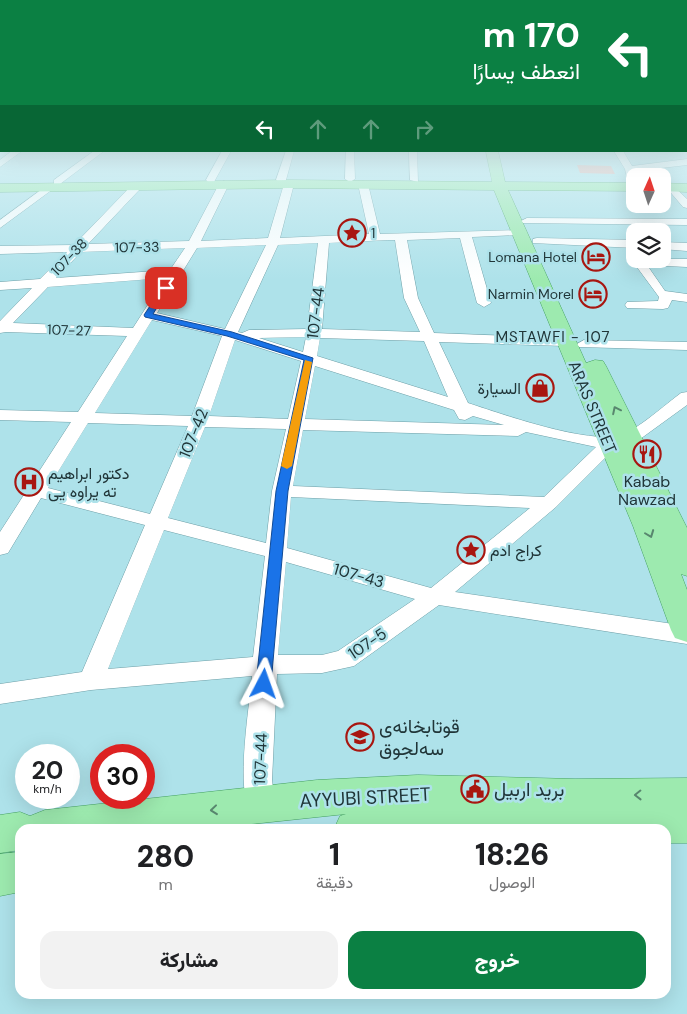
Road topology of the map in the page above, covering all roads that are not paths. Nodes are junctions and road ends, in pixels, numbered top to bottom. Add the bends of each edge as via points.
1 (47, 185) edge
2 (53, 185) edge
3 (80, 185) edge
4 (151, 185) edge
5 (217, 185) edge
6 (284, 185) edge
7 (358, 185) edge
8 (509, 185) edge
9 (137, 186) junction
10 (671, 187) edge
11 (0, 188) edge
12 (687, 188) edge
13 (671, 191) edge
14 (687, 205) edge
15 (687, 222) edge
16 (0, 225) edge
17 (527, 231) junction
18 (465, 234) junction
19 (400, 235) junction
20 (375, 237) junction
21 (324, 238) junction
22 (273, 242) junction
23 (626, 242) edge
24 (192, 246) junction
25 (671, 246) edge
26 (687, 247) edge
27 (77, 248) junction
28 (0, 250) edge
29 (671, 261) edge
30 (687, 263) edge
31 (643, 268) edge
32 (174, 274) junction
33 (44, 283) junction
34 (0, 286) edge
35 (666, 296) junction
36 (687, 298) edge
37 (484, 303) dead end
38 (632, 305) dead end
39 (148, 315) junction
40 (0, 328) edge
41 (137, 332) junction
42 (314, 333) junction
43 (230, 334) junction
44 (430, 338) junction
45 (575, 343) junction
46 (687, 346) edge
47 (309, 358) junction
48 (687, 397) edge
49 (464, 407) junction
50 (0, 415) edge
51 (83, 417) junction
52 (199, 420) junction
53 (295, 423) junction
54 (468, 429) junction
55 (543, 432) junction
56 (619, 441) junction
57 (36, 491) junction
58 (282, 491) junction
59 (549, 503) junction
60 (157, 521) junction
61 (679, 526) edge
62 (0, 548) edge
63 (275, 552) junction
64 (687, 566) edge
65 (435, 597) junction
66 (687, 630) edge
67 (687, 635) edge
68 (265, 664) junction
69 (91, 680) junction
70 (0, 694) edge
71 (687, 802) edge
72 (260, 805) junction
73 (89, 824) edge
74 (416, 824) edge
75 (15, 832) edge
76 (0, 834) edge
77 (15, 873) edge
78 (0, 875) edge

1 - 11 main road
2 - 16 street
3 - 9 main road
4 - 9 main road
5 - 24 street
6 - 22 street, 107-42
7 - 20 street
8 - 17 main road, ARAS STREET
9 - 27 street, 107-38
10 - 12 main road
13 - 14 street
15 - 17 street
17 - 18 street, 107-33
17 - 23 street
17 - 45 main road, ARAS STREET
18 - 19 street, 107-33
18 - 37 street
19 - 20 street, 107-33
19 - 44 street via 411,298
20 - 21 street, 107-33
21 - 22 street, 107-33
21 - 42 street, 107-44
22 - 24 street, 107-33
22 - 43 street, 107-42
24 - 27 street, 107-33
24 - 32 street
25 - 26 street
27 - 28 street, 107-33
27 - 33 street, 107-38
29 - 30 street
31 - 35 street via 660,294
32 - 33 street
32 - 39 street
33 - 34 street
33 - 40 street, 107-38
35 - 36 street
35 - 38 street via 663,304
39 - 41 street
39 - 43 street
40 - 41 street, 107-27
41 - 51 street
42 - 43 street
42 - 44 street
42 - 47 street, 107-44
43 - 47 street
43 - 52 street, 107-42
44 - 45 street
44 - 49 street
45 - 46 street
45 - 56 main road, ARAS STREET
47 - 49 street
47 - 53 street, 107-44
48 - 56 street, 107-5
49 - 54 street
49 - 55 street
50 - 51 street
51 - 52 street
51 - 57 street
52 - 53 street
52 - 60 street, 107-42
53 - 54 street
53 - 58 street, 107-44
54 - 55 street
55 - 56 street
56 - 59 street, 107-5
56 - 61 main road, ARAS STREET
56 -> 66 main road, ARAS STREET
57 - 60 street, 107-43
57 - 62 street
58 - 59 street
58 - 63 street, 107-44
59 - 65 street, 107-5
60 - 63 street, 107-43
60 - 69 street, 107-42
61 - 64 main road, ARAS STREET
63 - 65 street, 107-43
63 - 68 street, 107-44
65 - 67 street, 107-43
65 - 68 street, 107-5 via 345,659
68 - 69 street, 107-5
68 - 72 street, 107-44 via 258,780
69 - 70 street, 107-5
71 -> 72 main road, AYYUBI STREET via 418,792
71 - 74 main road, AYYUBI STREET
72 -> 73 main road, AYYUBI STREET
75 - 76 main road
77 - 78 main road

